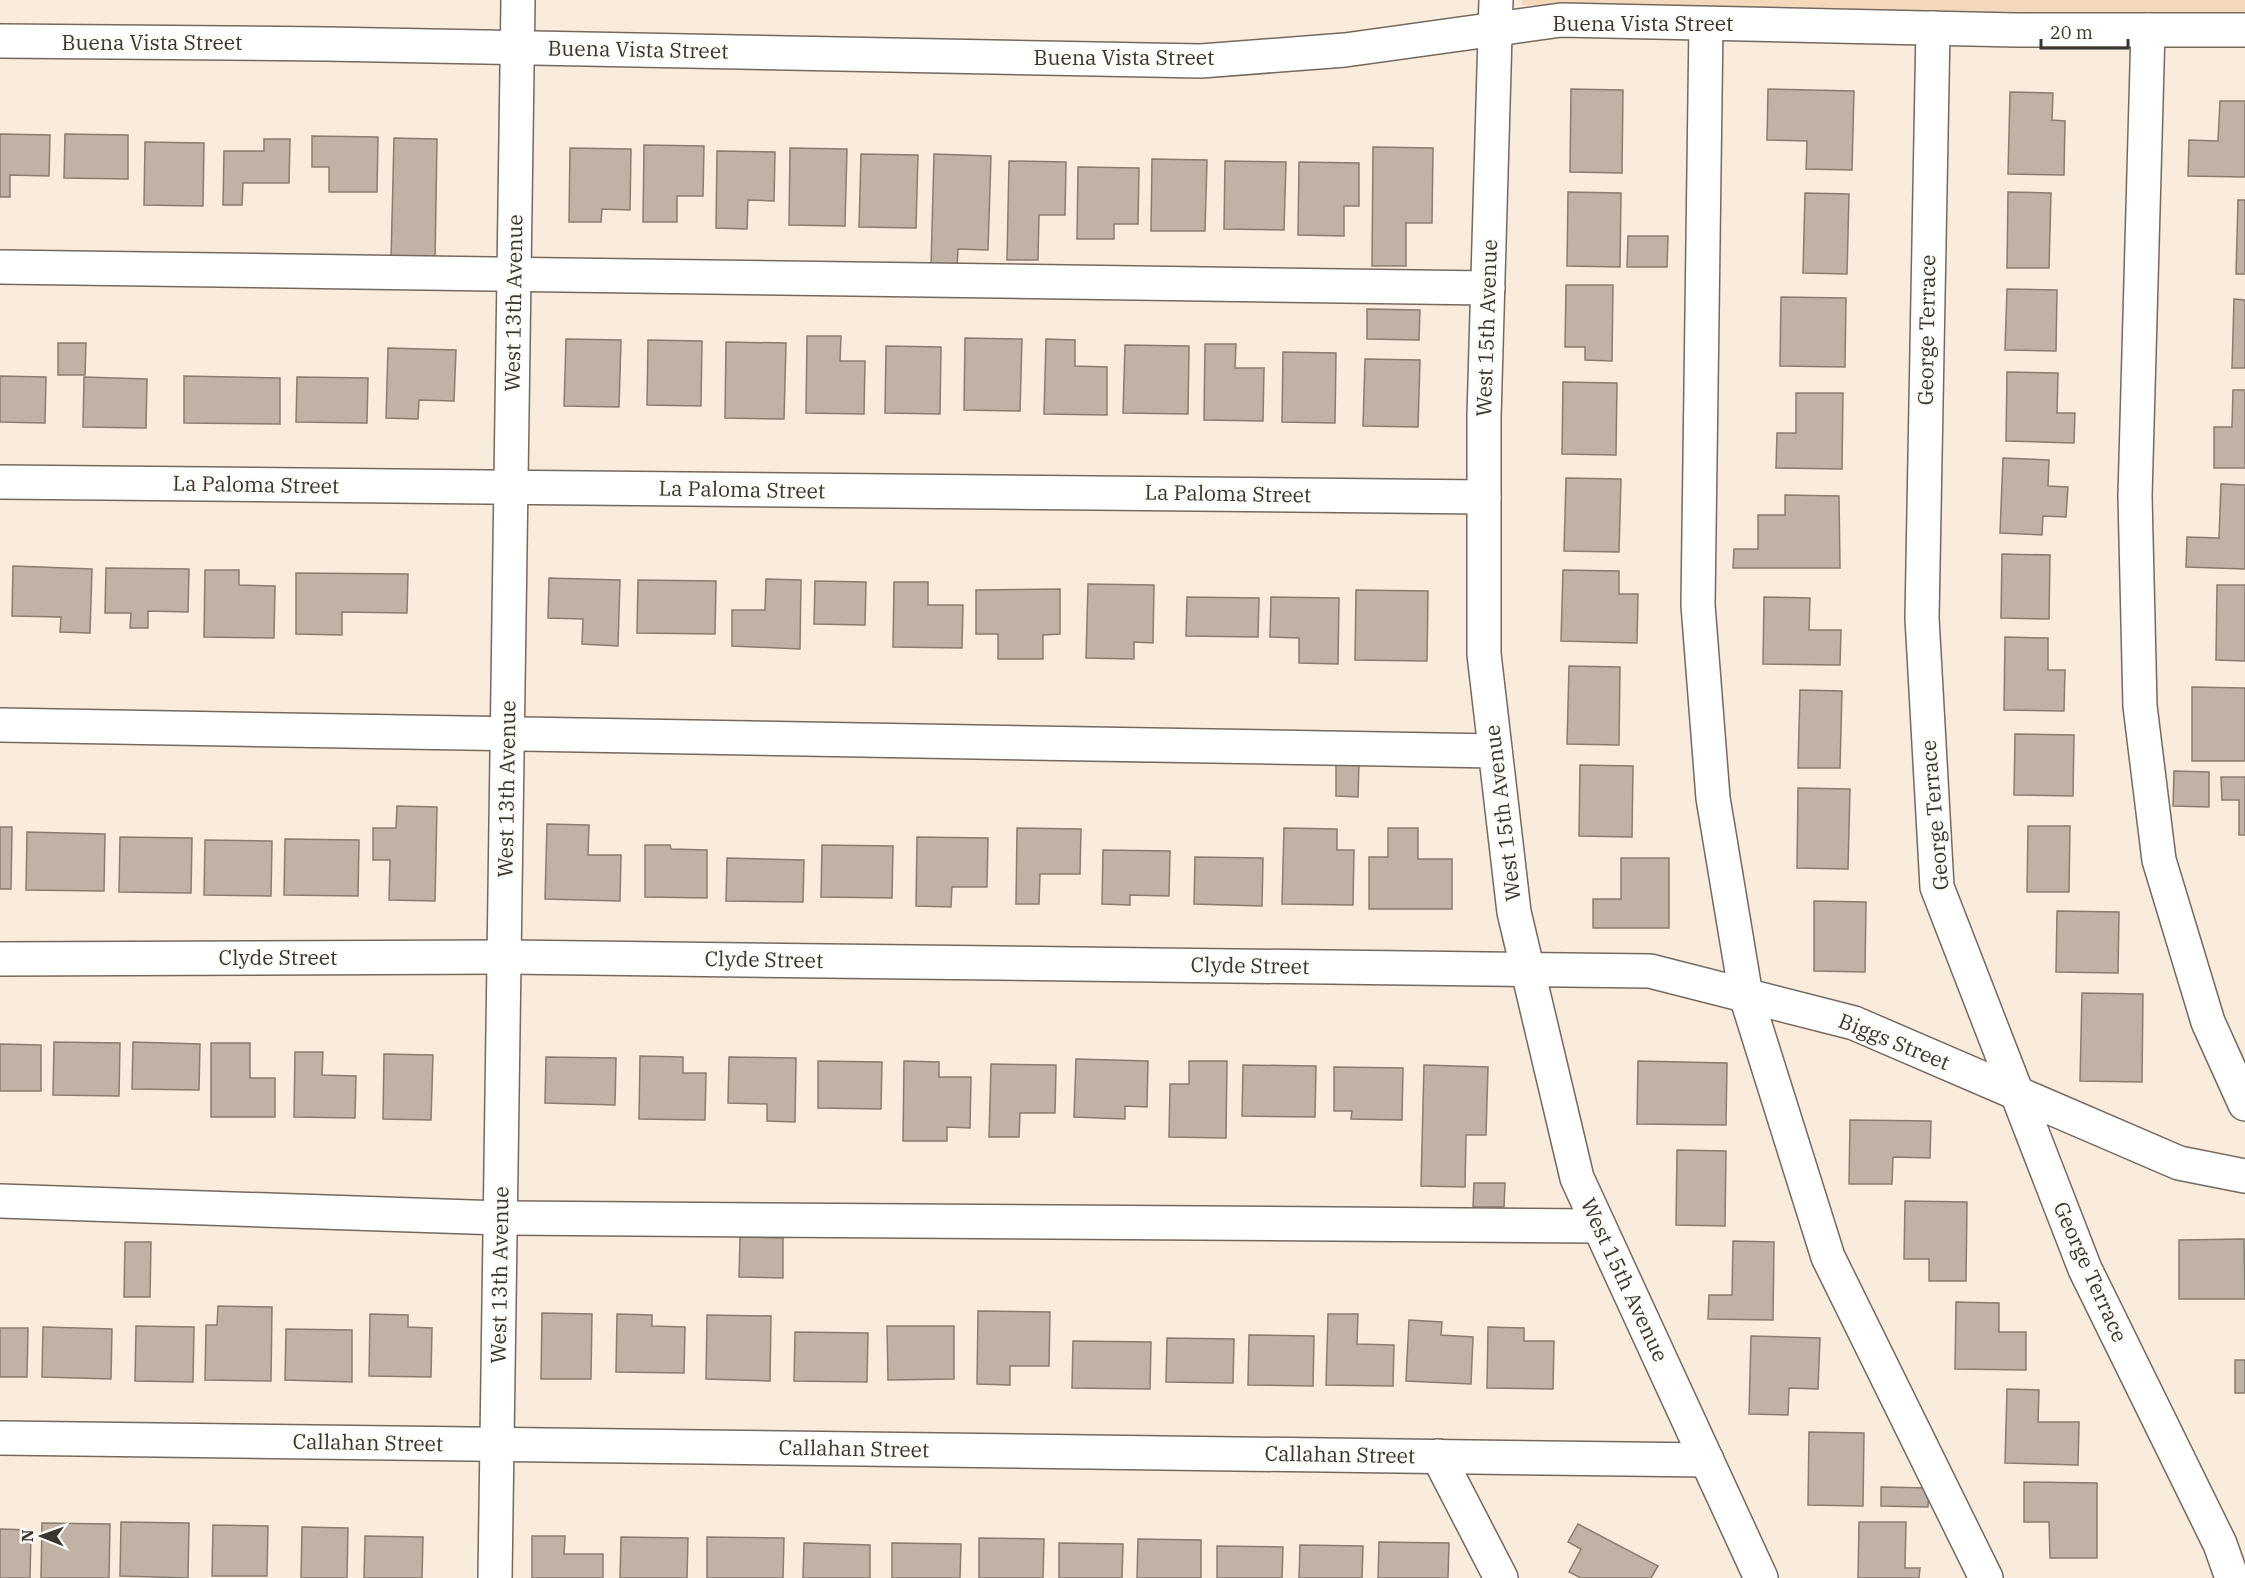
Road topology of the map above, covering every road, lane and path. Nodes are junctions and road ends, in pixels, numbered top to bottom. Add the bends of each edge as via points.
1 (518, 0) edge
2 (1496, 15) edge
3 (1706, 24) junction
4 (1933, 28) junction
5 (2148, 30) junction
6 (2245, 30) edge
7 (0, 41) edge
8 (517, 48) junction
9 (0, 267) edge
10 (514, 275) junction
11 (1488, 288) junction
12 (0, 482) edge
13 (511, 488) junction
14 (1484, 497) junction
15 (0, 725) edge
16 (508, 734) junction
17 (1495, 751) junction
18 (504, 957) junction
19 (0, 959) edge
20 (1528, 970) junction
21 (1746, 996) junction
22 (2016, 1092) junction
23 (2245, 1104) edge
24 (2245, 1176) edge
25 (0, 1201) edge
26 (501, 1218) junction
27 (1599, 1226) junction
28 (0, 1438) edge
29 (497, 1444) junction
30 (1438, 1456) junction
31 (1707, 1460) junction
32 (495, 1578) edge
33 (1501, 1578) edge
34 (1761, 1578) edge
35 (1986, 1578) edge
36 (2232, 1578) edge

1 - 8 street, West 13th Avenue
2 - 3 street, Buena Vista Street
2 - 8 street, Buena Vista Street via 1345,50 1202,61
2 - 11 street, West 15th Avenue
3 - 4 street, Buena Vista Street
3 - 21 street via 1698,605 1713,798
4 - 5 street, Buena Vista Street
4 - 22 street, George Terrace via 1922,618 1937,887
5 - 6 street, Buena Vista Street
5 - 23 street via 2135,496 2140,706 2159,860 2208,1022
7 - 8 street, Buena Vista Street
8 - 10 street, West 13th Avenue
9 - 10 street
10 - 11 street
10 - 13 street, West 13th Avenue
11 - 14 street, West 15th Avenue
12 - 13 street, La Paloma Street
13 - 14 street, La Paloma Street
13 - 16 street, West 13th Avenue
14 - 17 street, West 15th Avenue via 1484,654
15 - 16 street
16 - 17 street
16 - 18 street, West 13th Avenue
17 - 20 street, West 15th Avenue via 1514,912
18 - 19 street, Clyde Street
18 - 20 street, Clyde Street
18 - 26 street, West 13th Avenue
20 - 21 street, Biggs Street via 1650,971
20 - 27 street, West 15th Avenue via 1577,1178
21 - 22 street, Biggs Street via 1854,1023
21 - 35 street via 1828,1257
22 - 24 street, Biggs Street via 2179,1163
22 - 36 street, George Terrace via 2085,1269 2220,1544
25 - 26 street
26 - 27 street
26 - 29 street, West 13th Avenue
27 - 31 street, West 15th Avenue
28 - 29 street, Callahan Street
29 - 30 street, Callahan Street
29 - 32 street, West 13th Avenue
30 - 31 street, Callahan Street
30 - 33 street
31 - 34 street, West 15th Avenue

